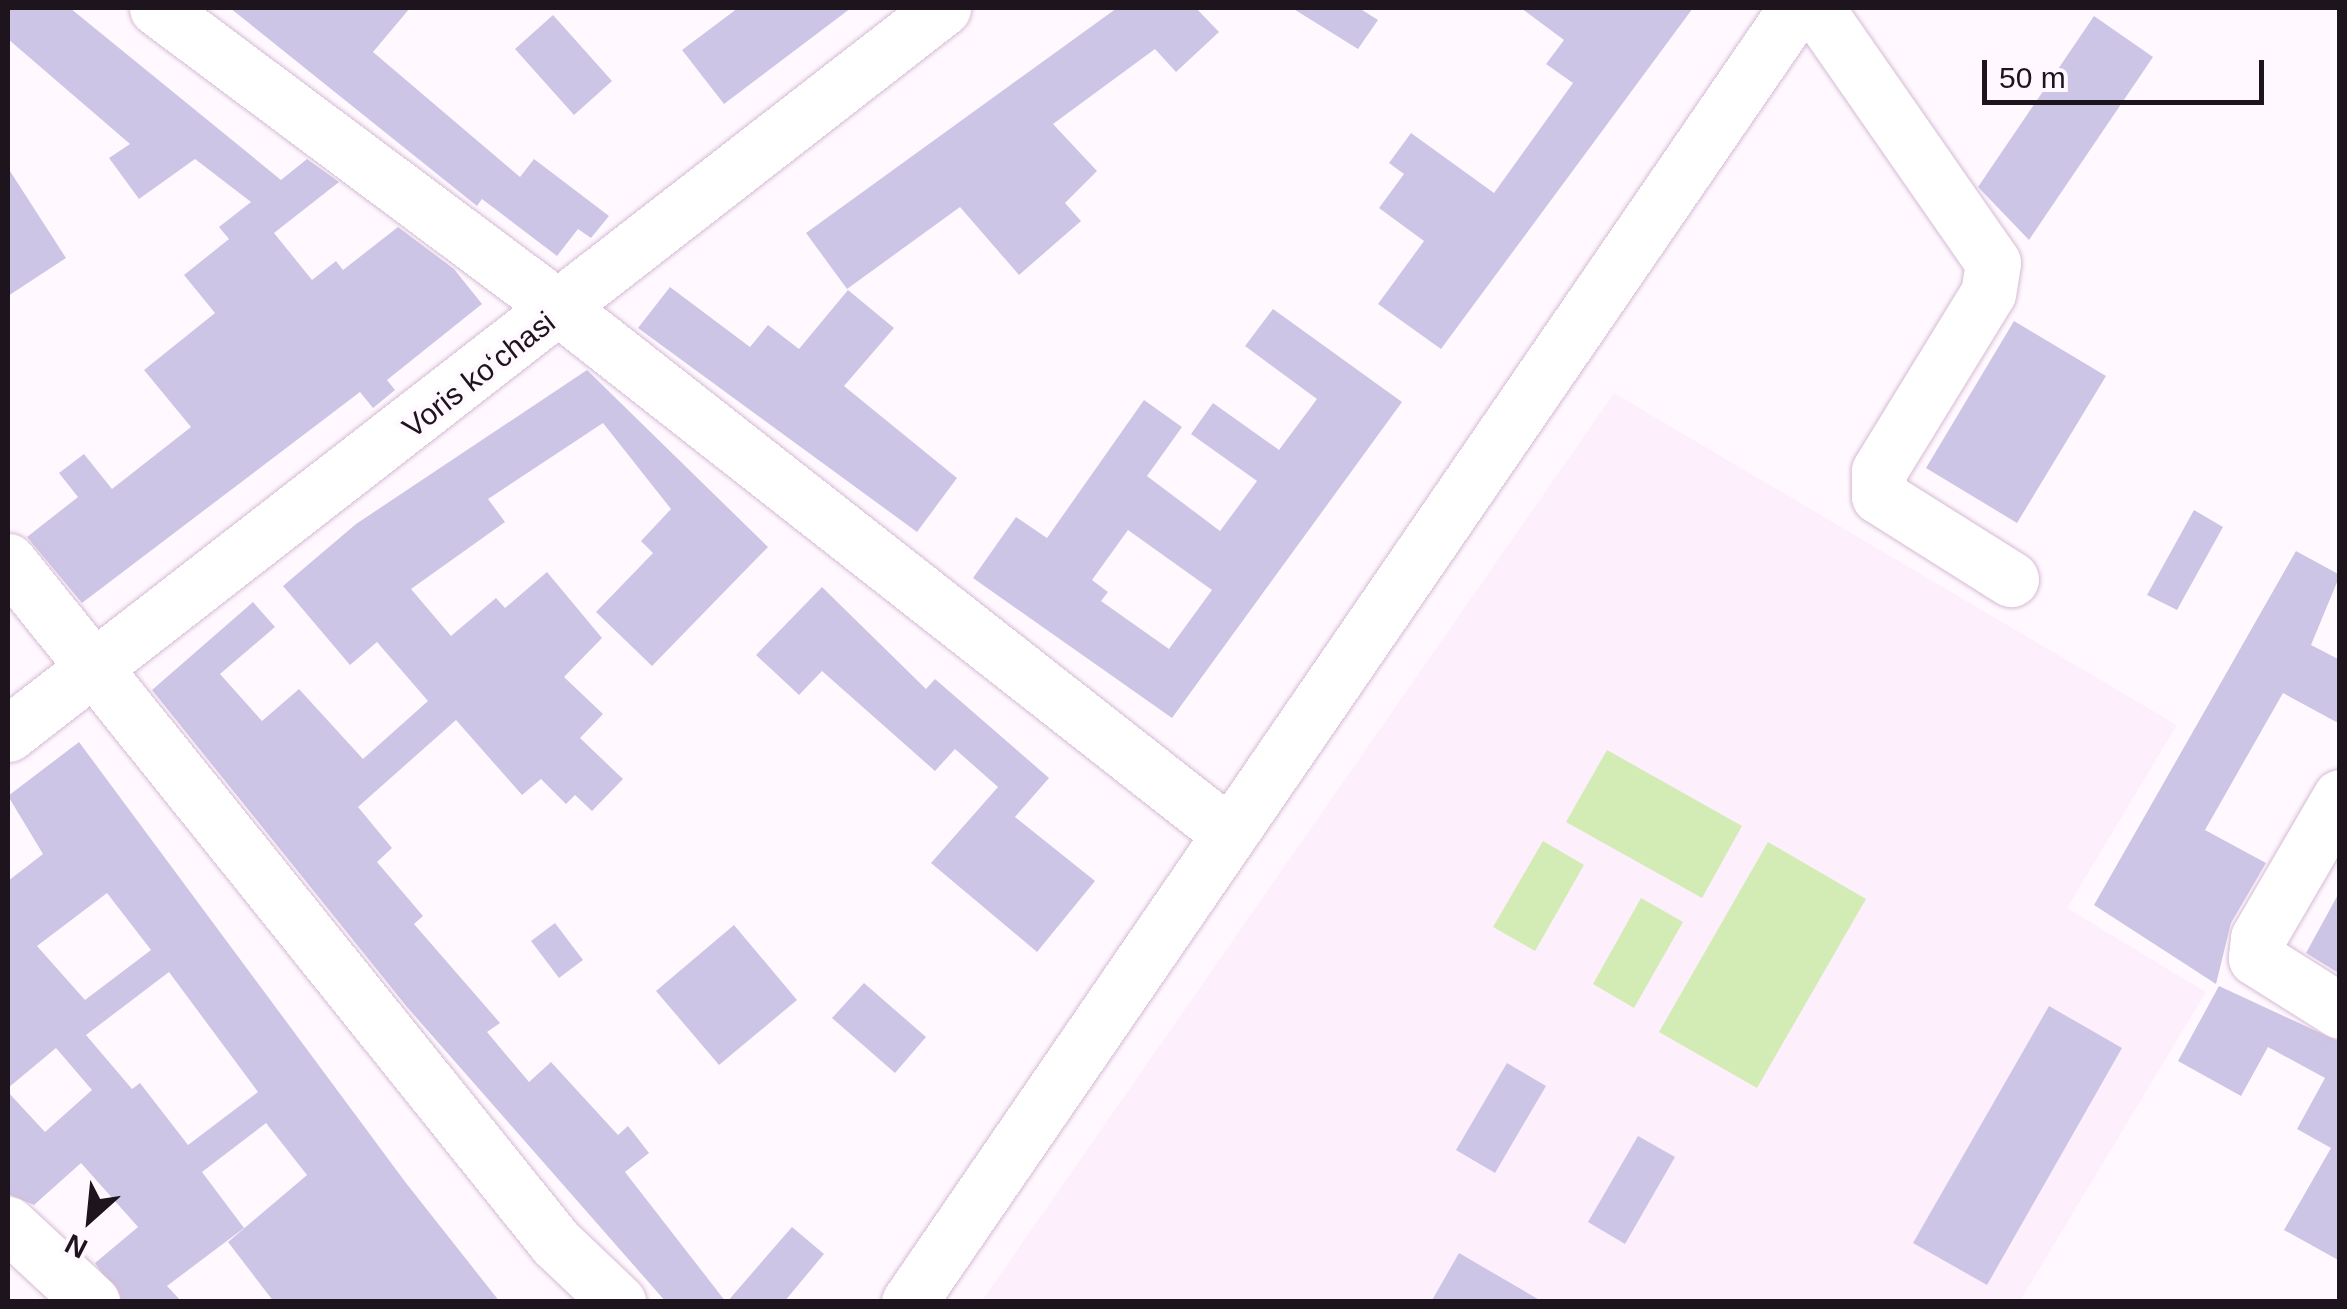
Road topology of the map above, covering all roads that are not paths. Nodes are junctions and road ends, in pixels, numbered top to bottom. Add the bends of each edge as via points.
1 (157, 8) edge
2 (943, 8) edge
3 (1796, 8) edge
4 (1816, 8) edge
5 (563, 310) junction
6 (8, 562) edge
7 (2012, 579) dead end
8 (91, 672) junction
9 (8, 734) edge
10 (2340, 797) edge
11 (1227, 832) junction
12 (2340, 1011) edge
13 (8, 1224) edge
14 (92, 1302) edge
15 (618, 1302) edge
16 (910, 1302) edge

1 - 5 street
2 - 5 street, Voris koʻchasi
3 - 11 street
4 - 7 street via 1993,263 1988,293 1879,471 1879,496
5 - 8 street, Voris koʻchasi
5 - 11 street
6 - 8 street
8 - 9 street, Voris koʻchasi
8 - 15 street via 556,1244
10 - 12 street via 2258,938 2256,958
11 - 16 street
13 - 14 street

